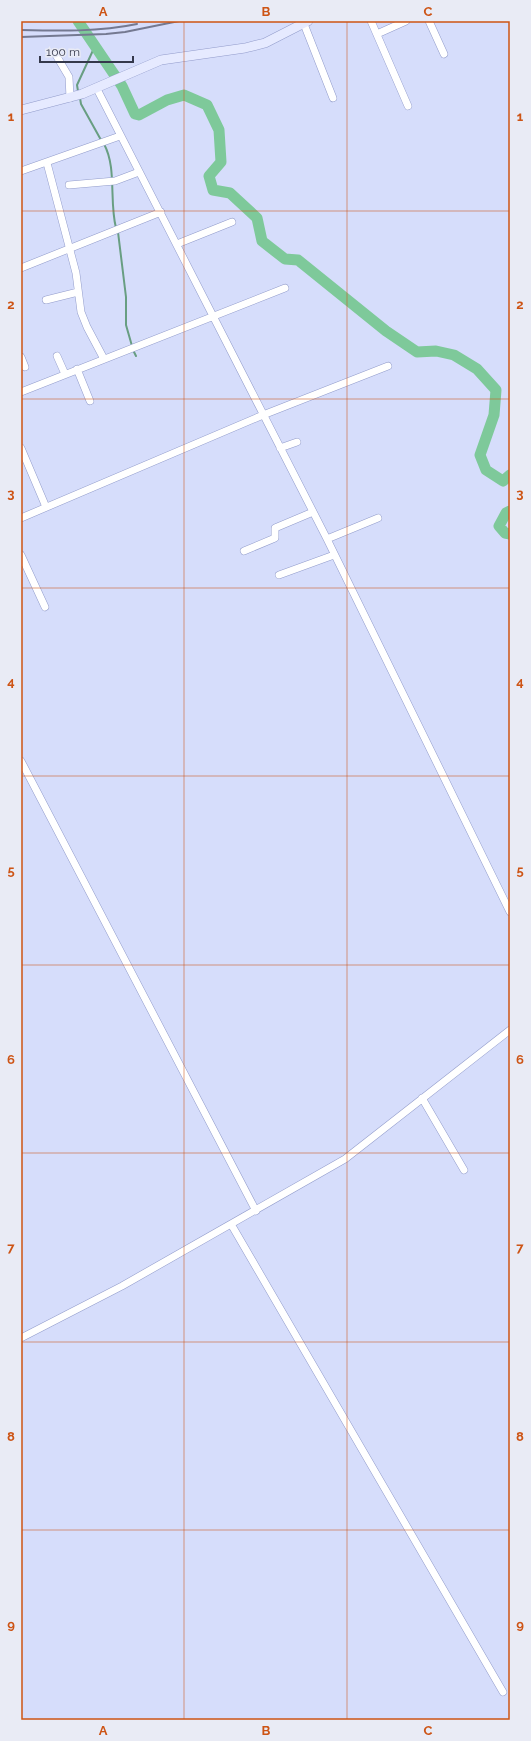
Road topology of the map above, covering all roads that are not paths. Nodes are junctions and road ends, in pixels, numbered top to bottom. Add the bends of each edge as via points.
1 (371, 21) edge
2 (406, 21) edge
3 (429, 21) edge
4 (306, 22) edge
5 (377, 34) junction
6 (444, 54) dead end
7 (56, 55) dead end
8 (96, 89) junction
9 (76, 96) junction
10 (333, 98) dead end
11 (408, 106) dead end
12 (21, 110) edge
13 (120, 136) junction
14 (47, 162) junction
15 (21, 171) edge
16 (139, 172) junction
17 (69, 185) dead end
18 (160, 212) junction
19 (232, 222) dead end
20 (177, 244) junction
21 (70, 248) junction
22 (21, 268) edge
23 (285, 288) dead end
24 (78, 292) junction
25 (46, 300) dead end
26 (213, 316) junction
27 (57, 356) dead end
28 (21, 357) edge
29 (104, 359) junction
30 (388, 366) dead end
31 (25, 367) dead end
32 (77, 369) junction
33 (65, 374) junction
34 (21, 392) edge
35 (90, 401) dead end
36 (263, 415) junction
37 (297, 442) dead end
38 (21, 448) edge
39 (280, 448) junction
40 (46, 508) junction
41 (313, 512) junction
42 (21, 518) edge
43 (378, 518) dead end
44 (327, 539) junction
45 (244, 552) dead end
46 (21, 555) edge
47 (334, 555) junction
48 (279, 575) dead end
49 (46, 607) dead end
50 (21, 761) edge
51 (510, 912) edge
52 (510, 1030) edge
53 (422, 1098) junction
54 (464, 1170) dead end
55 (256, 1211) junction
56 (231, 1224) junction
57 (21, 1338) edge
58 (503, 1692) dead end

1 - 5 street
2 - 5 street
3 - 6 street
4 - 8 street via 265,43 161,60
4 - 10 street
5 - 11 street
7 - 9 street via 69,77
8 - 9 street
8 - 13 street
9 - 12 street
13 - 14 street
13 - 16 street
14 - 15 street
14 - 21 street
16 - 17 street via 112,181
16 - 18 street
18 - 20 street
18 - 21 street
19 - 20 street
20 - 26 street
21 - 22 street
21 - 24 street
23 - 26 street
24 - 25 street
24 - 29 street via 86,327
26 - 29 street
26 - 36 street
27 - 33 street
28 - 31 street
29 - 32 street
30 - 36 street
32 - 33 street
32 - 35 street
33 - 34 street
36 - 39 street
36 - 40 street
37 - 39 street
38 - 40 street
39 - 41 street
40 - 42 street
41 - 44 street
41 - 45 street via 275,528 275,538
43 - 44 street
44 - 47 street
46 - 49 street
47 - 48 street
47 - 51 street
50 - 55 street
52 - 53 street
53 - 54 street
53 - 55 street via 345,1159
55 - 56 street
56 - 57 street via 122,1286
56 - 58 street

